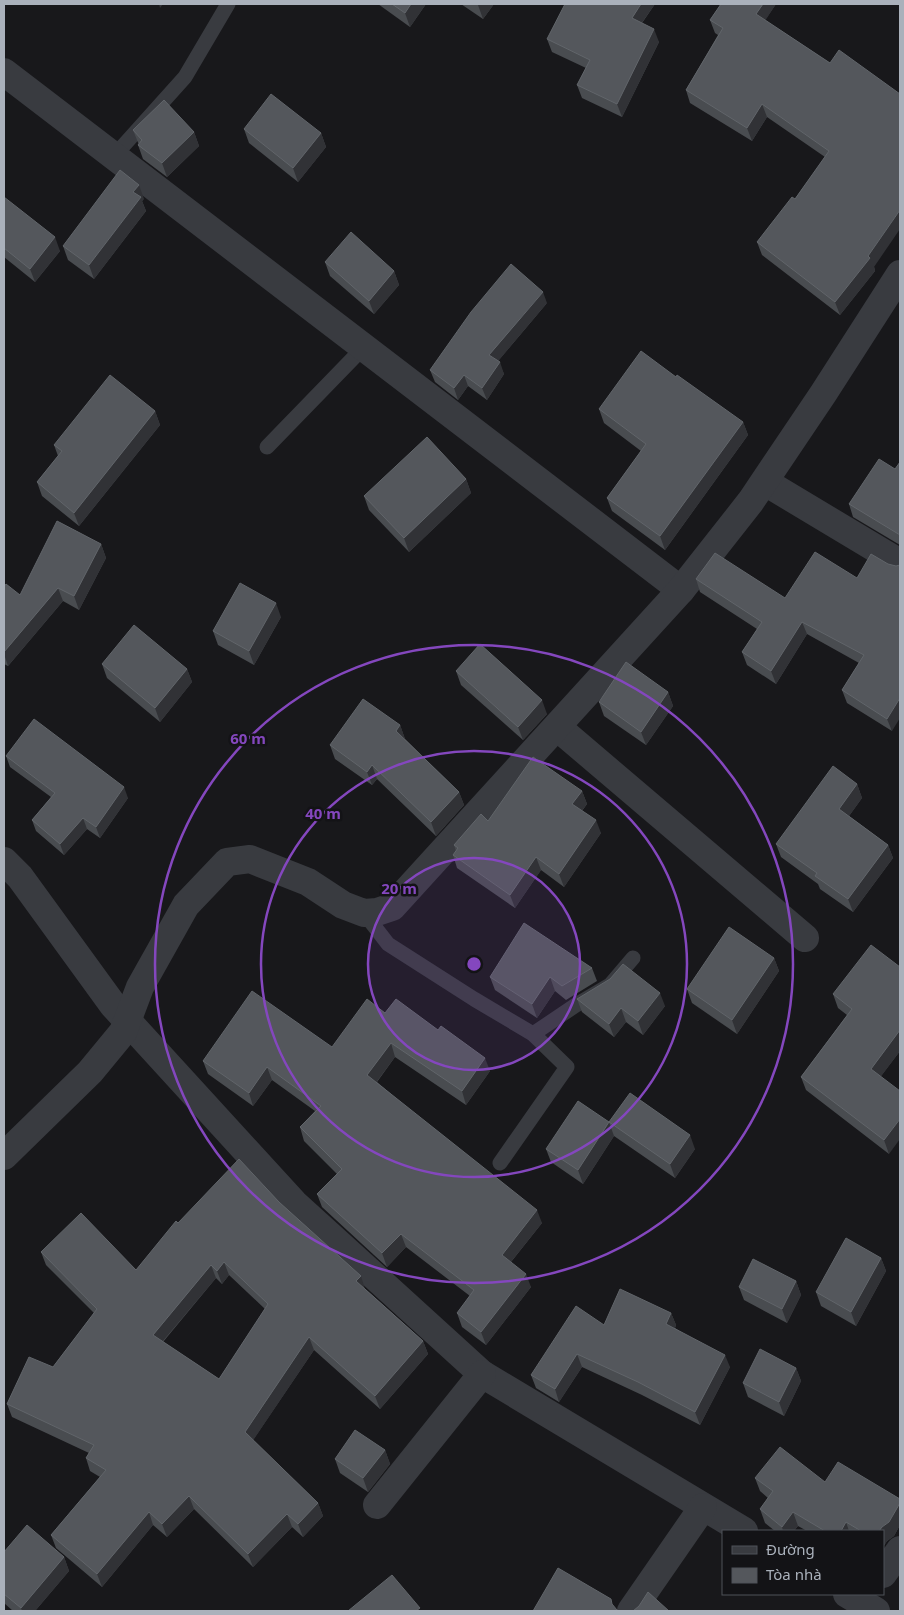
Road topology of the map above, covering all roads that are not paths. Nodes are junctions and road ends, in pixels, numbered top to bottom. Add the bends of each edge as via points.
1 (228, 4) edge
2 (4, 72) edge
3 (115, 155) junction
4 (900, 274) edge
5 (364, 347) junction
6 (267, 447) dead end
7 (764, 482) junction
8 (900, 563) edge
9 (681, 590) junction
10 (557, 727) junction
11 (4, 861) edge
12 (364, 913) junction
13 (805, 938) dead end
14 (633, 958) dead end
15 (127, 1021) junction
16 (533, 1034) junction
17 (4, 1156) edge
18 (500, 1163) dead end
19 (482, 1374) junction
20 (377, 1505) dead end
21 (703, 1507) junction
22 (742, 1530) edge
23 (900, 1550) edge
24 (884, 1573) edge
25 (631, 1611) edge

1 - 3 lane via 185,77
2 - 3 street
3 - 5 street
4 - 7 street
5 - 6 lane
5 - 9 street
7 - 8 street
7 - 9 street
9 - 10 street
10 - 12 street via 392,907
10 - 13 street
11 - 15 street via 20,876
12 - 15 street via 308,882 250,859 227,862 186,905 140,987
12 - 16 lane via 388,944
14 - 16 lane via 610,985
15 - 17 street via 123,1032 90,1072
15 - 19 street via 294,1202
16 - 18 lane via 567,1068
19 - 20 street
19 - 21 street
21 - 22 street
21 - 25 street
23 - 24 street

